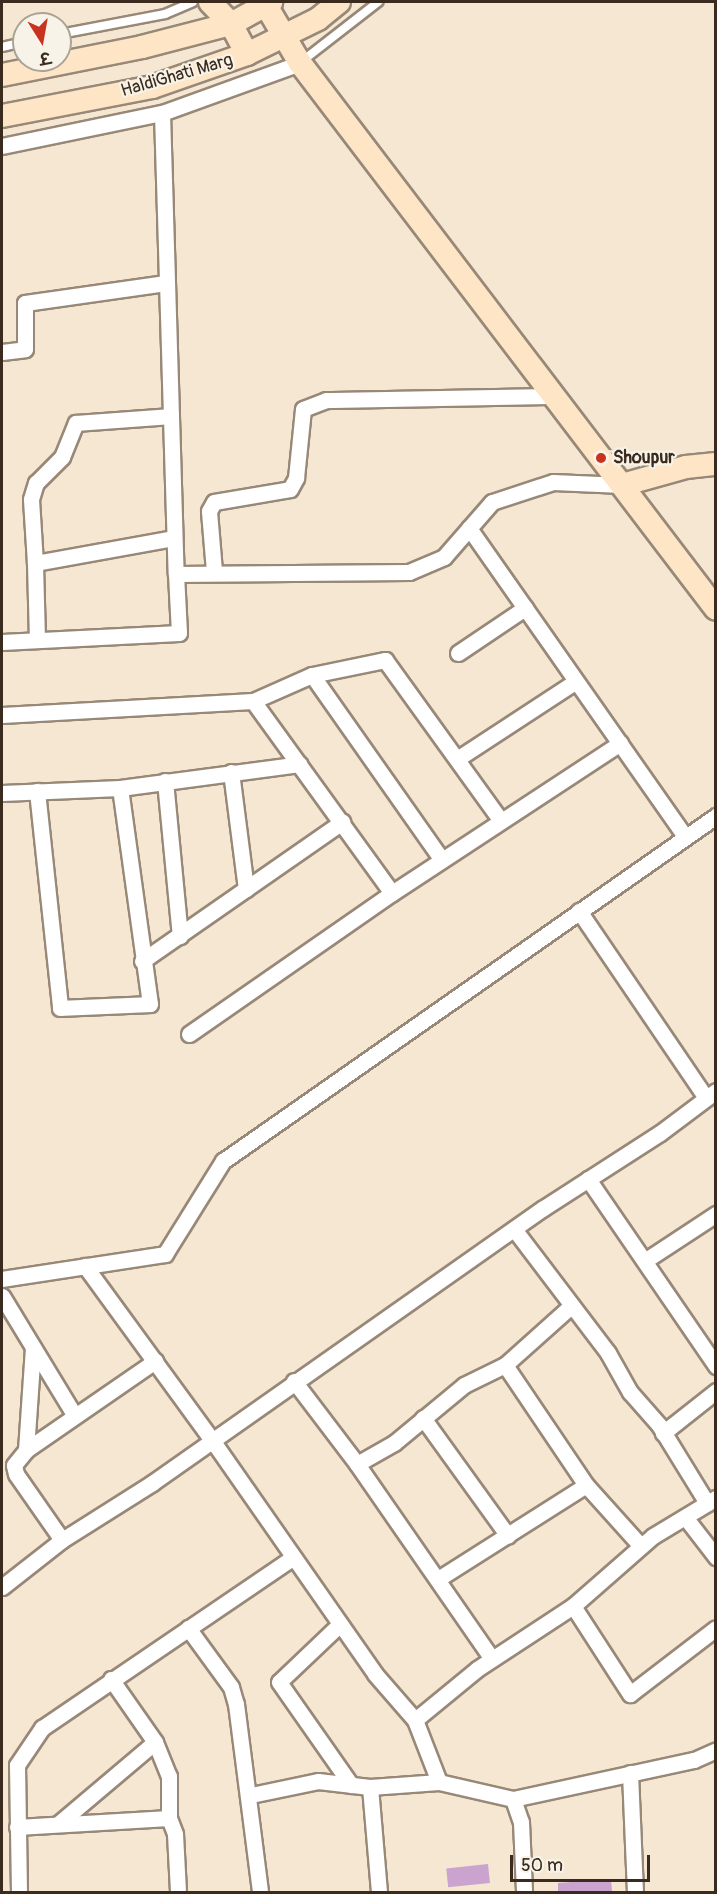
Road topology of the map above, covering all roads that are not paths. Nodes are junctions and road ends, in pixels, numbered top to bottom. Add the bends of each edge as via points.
1 (193, 2) edge
2 (210, 2) edge
3 (339, 2) edge
4 (378, 2) edge
5 (267, 3) edge
6 (231, 24) junction
7 (72, 32) edge
8 (283, 37) junction
9 (248, 54) junction
10 (300, 63) junction
11 (2, 75) edge
12 (162, 113) junction
13 (2, 116) edge
14 (2, 146) edge
15 (166, 283) junction
16 (2, 352) edge
17 (555, 396) junction
18 (171, 416) junction
19 (716, 464) edge
20 (622, 485) junction
21 (469, 528) junction
22 (174, 538) junction
23 (35, 563) junction
24 (213, 571) junction
25 (176, 574) junction
26 (525, 608) junction
27 (716, 609) edge
28 (37, 640) junction
29 (2, 642) edge
30 (458, 653) dead end
31 (312, 675) junction
32 (576, 681) junction
33 (253, 701) junction
34 (2, 715) edge
35 (620, 744) junction
36 (457, 759) junction
37 (299, 764) junction
38 (231, 772) junction
39 (165, 781) junction
40 (120, 788) junction
41 (37, 791) junction
42 (2, 793) edge
43 (716, 816) edge
44 (501, 821) junction
45 (342, 822) junction
46 (686, 837) junction
47 (442, 860) junction
48 (246, 889) junction
49 (392, 893) junction
50 (579, 911) junction
51 (180, 936) junction
52 (142, 961) junction
53 (189, 1034) dead end
54 (711, 1094) edge
55 (588, 1179) junction
56 (716, 1214) edge
57 (514, 1229) junction
58 (646, 1260) junction
59 (85, 1266) junction
60 (2, 1279) edge
61 (2, 1296) edge
62 (571, 1306) junction
63 (33, 1347) junction
64 (155, 1361) junction
65 (505, 1365) junction
66 (716, 1365) edge
67 (294, 1382) junction
68 (716, 1391) edge
69 (75, 1416) junction
70 (423, 1418) junction
71 (663, 1433) junction
72 (212, 1440) junction
73 (26, 1450) junction
74 (357, 1464) junction
75 (586, 1485) junction
76 (711, 1500) edge
77 (685, 1516) junction
78 (508, 1536) junction
79 (62, 1540) junction
80 (641, 1546) junction
81 (716, 1557) edge
82 (292, 1558) junction
83 (438, 1579) junction
84 (2, 1587) edge
85 (573, 1606) junction
86 (340, 1624) junction
87 (188, 1628) junction
88 (716, 1628) edge
89 (492, 1659) junction
90 (111, 1679) junction
91 (415, 1720) junction
92 (155, 1743) junction
93 (716, 1749) edge
94 (630, 1773) junction
95 (439, 1782) junction
96 (351, 1785) junction
97 (370, 1787) junction
98 (251, 1795) junction
99 (513, 1799) junction
100 (169, 1818) junction
101 (58, 1824) junction
102 (17, 1827) junction
103 (19, 1893) edge
104 (178, 1893) edge
105 (260, 1893) edge
106 (379, 1893) edge
107 (524, 1893) edge
108 (635, 1893) edge

1 - 7 lane via 165,14
2 - 6 street
3 - 8 street, HaldiGhati Marg via 318,19
4 - 10 lane
5 - 6 street, HaldiGhati Marg
5 - 8 street
6 - 9 street
6 - 11 street, HaldiGhati Marg via 142,47
8 - 9 street, HaldiGhati Marg
8 - 10 street
9 - 13 street, HaldiGhati Marg via 152,87
10 - 12 street
10 - 17 street
12 - 14 street
12 - 15 street
15 - 16 street via 25,303 25,349
15 - 18 street
17 - 20 street
17 - 24 street via 326,400 303,409 297,478 290,489 214,502 209,511
18 - 22 street
18 - 23 street via 76,423 62,458 36,483 31,499
19 - 20 street via 686,467
20 - 21 street via 553,482 492,502
20 - 27 street
21 - 24 street via 444,557 409,572
21 - 26 street
22 - 23 street
22 - 25 street
23 - 28 street
24 - 25 street
25 - 28 street via 179,633
26 - 30 street
26 - 32 street
28 - 29 street
31 - 33 street
31 - 36 street via 386,660
31 - 47 street
32 - 35 street
32 - 36 street
33 - 34 street
33 - 37 street
35 - 44 street
35 - 46 street
36 - 44 street
37 - 38 street
37 - 45 street
38 - 39 street
38 - 48 street
39 - 40 street
39 - 51 street
40 - 41 street
40 - 52 street
41 - 42 street
41 - 52 street via 60,1008 150,1004
43 - 46 street
44 - 47 street
45 - 48 street
45 - 49 street
46 - 50 street
47 - 49 street
48 - 51 street
49 - 53 street
50 - 54 street
50 - 59 street via 223,1161 165,1254
51 - 52 street
54 - 55 street via 660,1133
55 - 57 street
55 - 58 street
56 - 58 street
57 - 62 street
57 - 67 street
58 - 66 street
59 - 60 street
59 - 64 street
61 - 63 street
62 - 65 street
62 - 71 street
63 - 69 street
63 - 73 street
64 - 69 street
64 - 72 street
65 - 70 street via 464,1385
65 - 75 street
67 - 72 street
67 - 74 street
68 - 71 street
69 - 73 street
70 - 74 street via 394,1443
70 - 78 street
71 - 76 street
72 - 79 street
72 - 82 street
73 - 79 street via 14,1465 16,1474
74 - 83 street
75 - 78 street
75 - 80 street
76 - 77 street
77 - 80 street
77 - 81 street
78 - 83 street
79 - 84 street
80 - 85 street
82 - 86 street
82 - 87 street
83 - 89 street
85 - 88 street via 630,1694
85 - 89 street
86 - 91 street
86 - 96 street via 279,1682
87 - 90 street
87 - 98 street via 231,1687
89 - 91 street
90 - 92 street
90 - 102 street via 42,1728 17,1765
91 - 95 street
92 - 100 street via 170,1776
92 - 101 street
93 - 94 street via 694,1760
94 - 99 street
94 - 108 street
95 - 97 street
95 - 99 street
96 - 97 street
96 - 98 street via 318,1781
97 - 106 street
98 - 105 street
99 - 107 street via 521,1822
100 - 101 street
100 - 104 street via 175,1834
101 - 102 street
102 - 103 street

